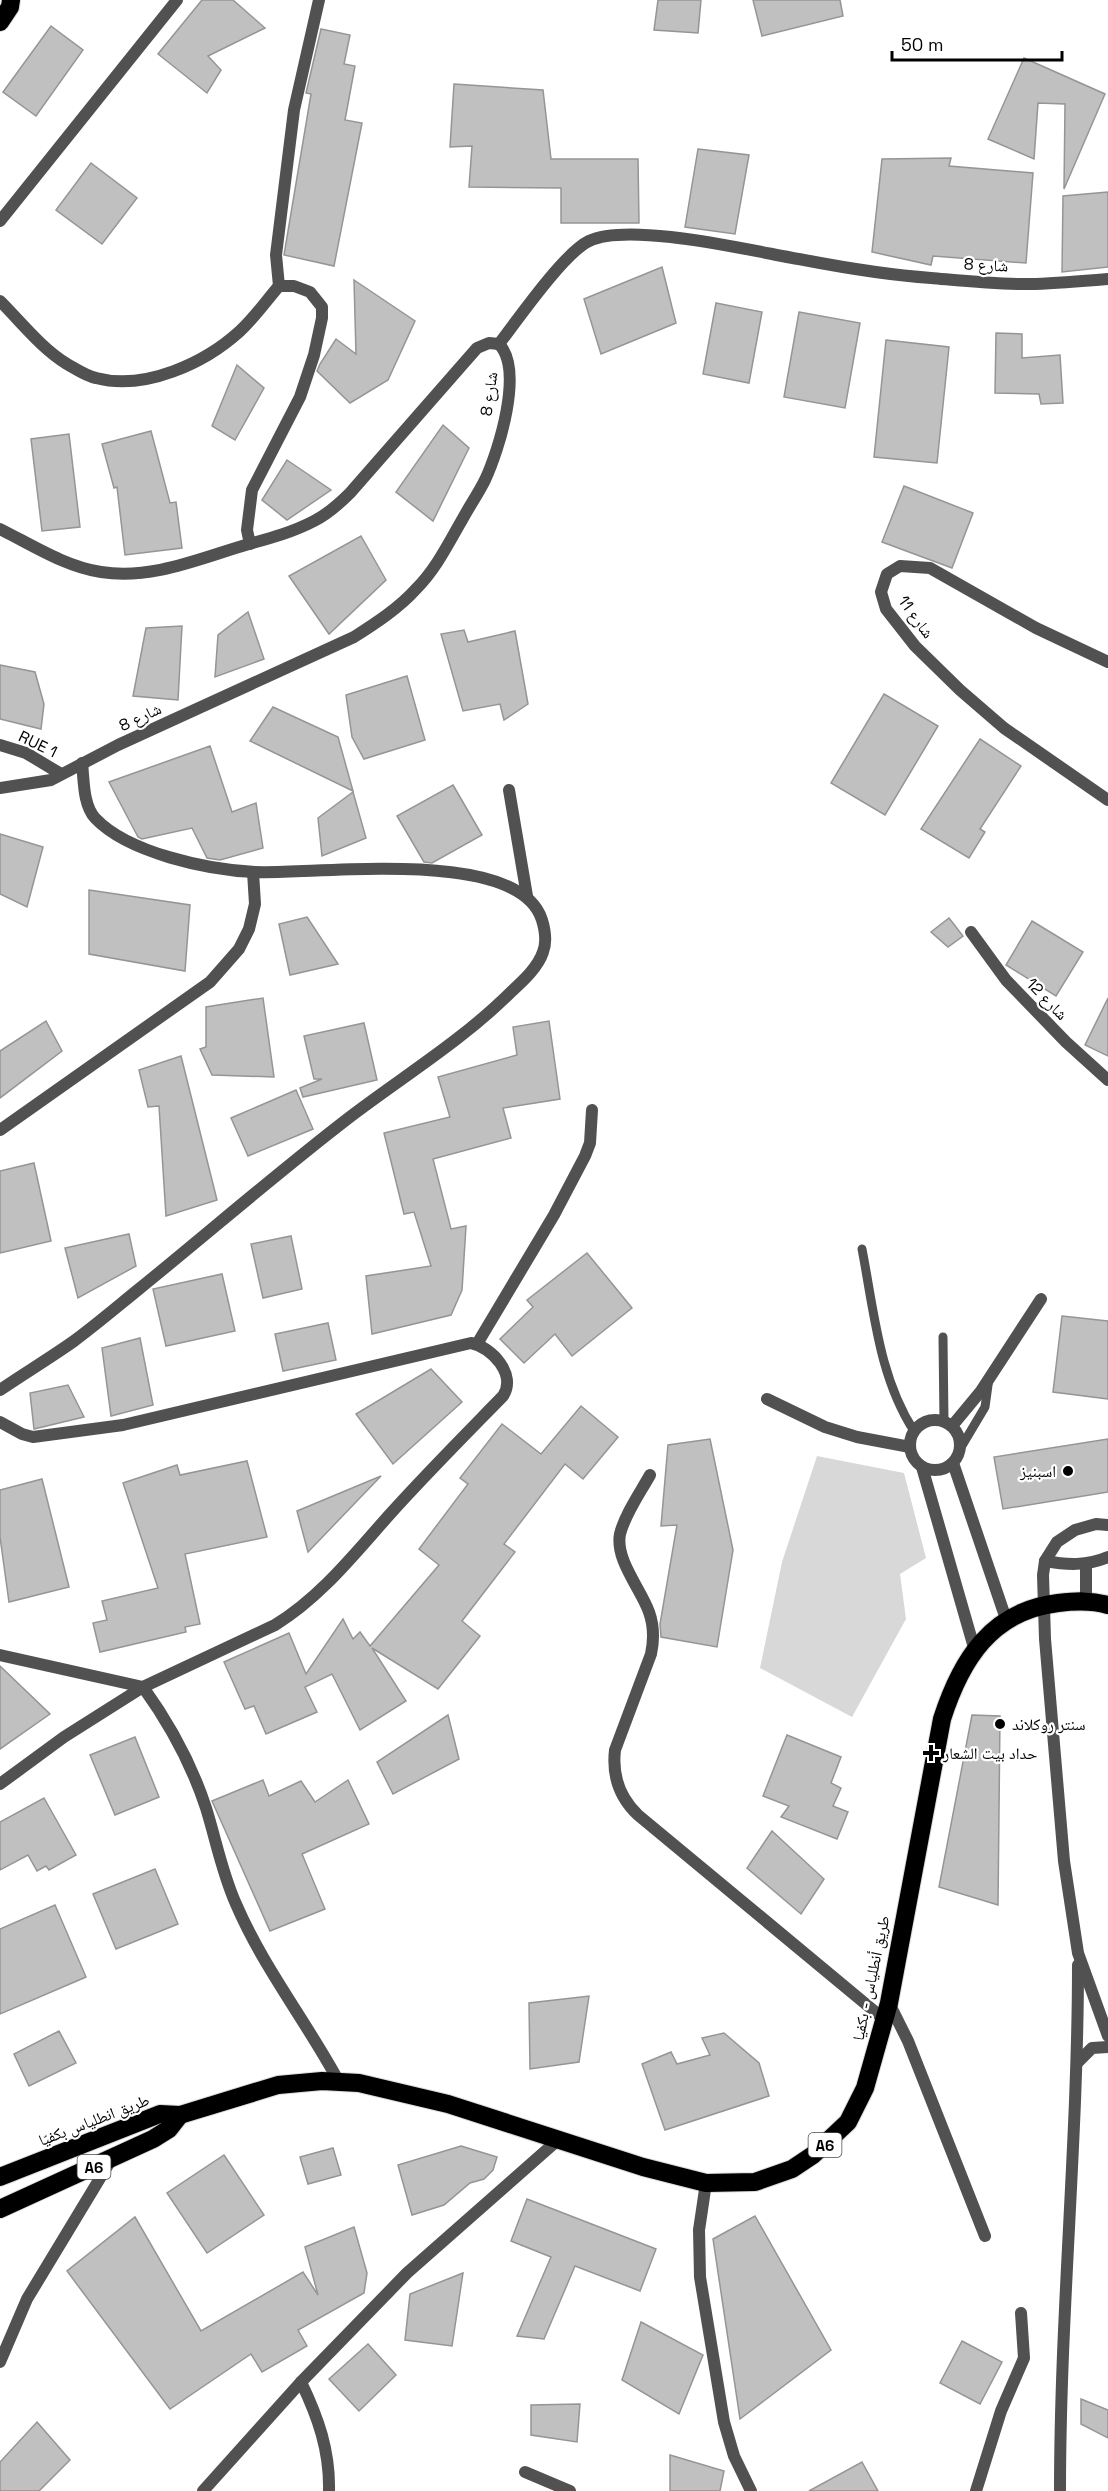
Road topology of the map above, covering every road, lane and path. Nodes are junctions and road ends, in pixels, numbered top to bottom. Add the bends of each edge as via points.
1 (11, 0) edge
2 (177, 0) edge
3 (319, 0) edge
4 (0, 22) edge
5 (0, 221) edge
6 (1108, 279) edge
7 (279, 285) junction
8 (0, 301) edge
9 (500, 344) junction
10 (0, 529) edge
11 (250, 544) junction
12 (1108, 662) edge
13 (0, 745) edge
14 (81, 763) junction
15 (61, 774) junction
16 (0, 788) edge
17 (509, 790) dead end
18 (1108, 800) edge
19 (253, 872) junction
20 (526, 896) junction
21 (971, 932) dead end
22 (1108, 1080) edge
23 (592, 1110) dead end
24 (0, 1130) edge
25 (862, 1249) dead end
26 (1041, 1299) dead end
27 (943, 1338) dead end
28 (477, 1344) junction
29 (989, 1378) junction
30 (0, 1390) edge
31 (766, 1399) dead end
32 (0, 1422) edge
33 (948, 1424) junction
34 (914, 1431) junction
35 (910, 1447) junction
36 (960, 1449) junction
37 (953, 1463) junction
38 (922, 1467) junction
39 (650, 1475) dead end
40 (1108, 1525) edge
41 (1108, 1557) edge
42 (1045, 1561) junction
43 (1086, 1564) junction
44 (1086, 1601) junction
45 (1045, 1605) junction
46 (1108, 1605) edge
47 (1006, 1619) junction
48 (975, 1651) junction
49 (0, 1655) edge
50 (143, 1687) junction
51 (0, 1784) edge
52 (1078, 1953) junction
53 (887, 2012) junction
54 (1108, 2036) edge
55 (1108, 2047) edge
56 (1078, 2062) junction
57 (339, 2082) junction
58 (180, 2115) junction
59 (559, 2139) junction
60 (111, 2160) junction
61 (0, 2177) edge
62 (706, 2183) junction
63 (0, 2209) edge
64 (985, 2236) dead end
65 (1021, 2313) dead end
66 (0, 2362) edge
67 (301, 2382) junction
68 (525, 2472) dead end
69 (203, 2491) edge
70 (329, 2491) edge
71 (570, 2491) edge
72 (751, 2491) edge
73 (976, 2491) edge
74 (1060, 2491) edge

1 - 4 highway
2 - 5 street
3 - 7 street via 294,110 276,255
6 - 9 street, شارع 8 via 1033,284 929,278 742,247 612,234 580,246
7 - 8 street via 260,310 230,338 179,369 137,381 96,378 65,363
7 - 11 street via 310,292 322,307 322,318 300,397 252,490 247,530
9 - 11 street via 477,348 367,476 332,510 290,532
9 - 14 street, شارع 8 via 506,351 511,373 498,443 485,479 436,566 416,590 354,637
10 - 11 street via 68,561 99,572 129,575 159,571
12 - 18 street, شارع 11 via 1036,628 930,568 900,566 887,574 881,592 886,609 915,646 1004,728
13 - 15 street, RUE 1 via 26,753
14 - 15 street, شارع 8
14 - 19 street via 90,810 120,838 150,853
15 - 16 street, شارع 8 via 38,783
17 - 20 street
19 - 20 street via 407,869 467,873
19 - 24 street via 255,904 249,929 239,949 210,982
20 - 30 street via 540,912 544,951 535,967 483,1020 347,1119 75,1340
21 - 22 street, شارع 12 via 1006,980
23 - 28 street via 585,1156
25 - 34 lane via 886,1372
26 - 29 street
27 - 33 lane
28 - 32 street via 123,1425 33,1437
28 - 50 street via 502,1366 507,1379 505,1392 328,1583 275,1625
29 - 33 street
29 - 36 lane via 986,1407
31 - 35 street via 825,1427
33 - 34 street via 928,1421
33 - 36 street via 960,1441
34 - 35 street
35 - 38 street
36 - 37 street
37 - 38 street via 941,1470
37 - 47 street
38 - 48 street
39 - 53 street via 625,1523 619,1544 650,1613 653,1641 615,1750 618,1788 638,1815
40 - 42 street via 1075,1530 1058,1542
41 - 43 street
42 - 43 street
42 - 45 street
43 - 44 street
44 - 45 highway, طريق أنطلياس - بكفيا / A6
44 - 46 highway, طريق أنطلياس - بكفيا / A6
45 - 47 highway, طريق أنطلياس - بكفيا / A6
45 - 52 street via 1064,1861
47 - 48 highway, طريق أنطلياس - بكفيا / A6
48 - 53 highway, طريق أنطلياس - بكفيا / A6 via 957,1678 942,1719
49 - 50 street
50 - 51 street
50 - 57 street via 163,1715 192,1773 230,1891 252,1941
52 - 54 street
52 - 56 street
53 - 62 highway, طريق أنطلياس - بكفيا / A6 via 860,2100 848,2122 832,2139 776,2176 755,2182
53 - 64 street via 908,2041
55 - 56 street via 1092,2048
56 - 74 street
57 - 58 highway, طريق أنطلياس - بكفيا / A6 via 278,2085
57 - 59 highway, طريق أنطلياس - بكفيا / A6 via 420,2096
58 - 60 highway, A6 via 161,2135
58 - 61 highway, طريق انطلياس بكفيّا / A6 via 160,2114
59 - 62 highway, طريق أنطلياس - بكفيا / A6
59 - 67 street via 407,2273
60 - 63 highway, A6
60 - 66 street via 27,2299
62 - 72 street via 699,2230 700,2277 724,2422 734,2456
65 - 73 street via 1024,2358 1001,2411
67 - 69 street
67 - 70 street via 325,2442
68 - 71 street

